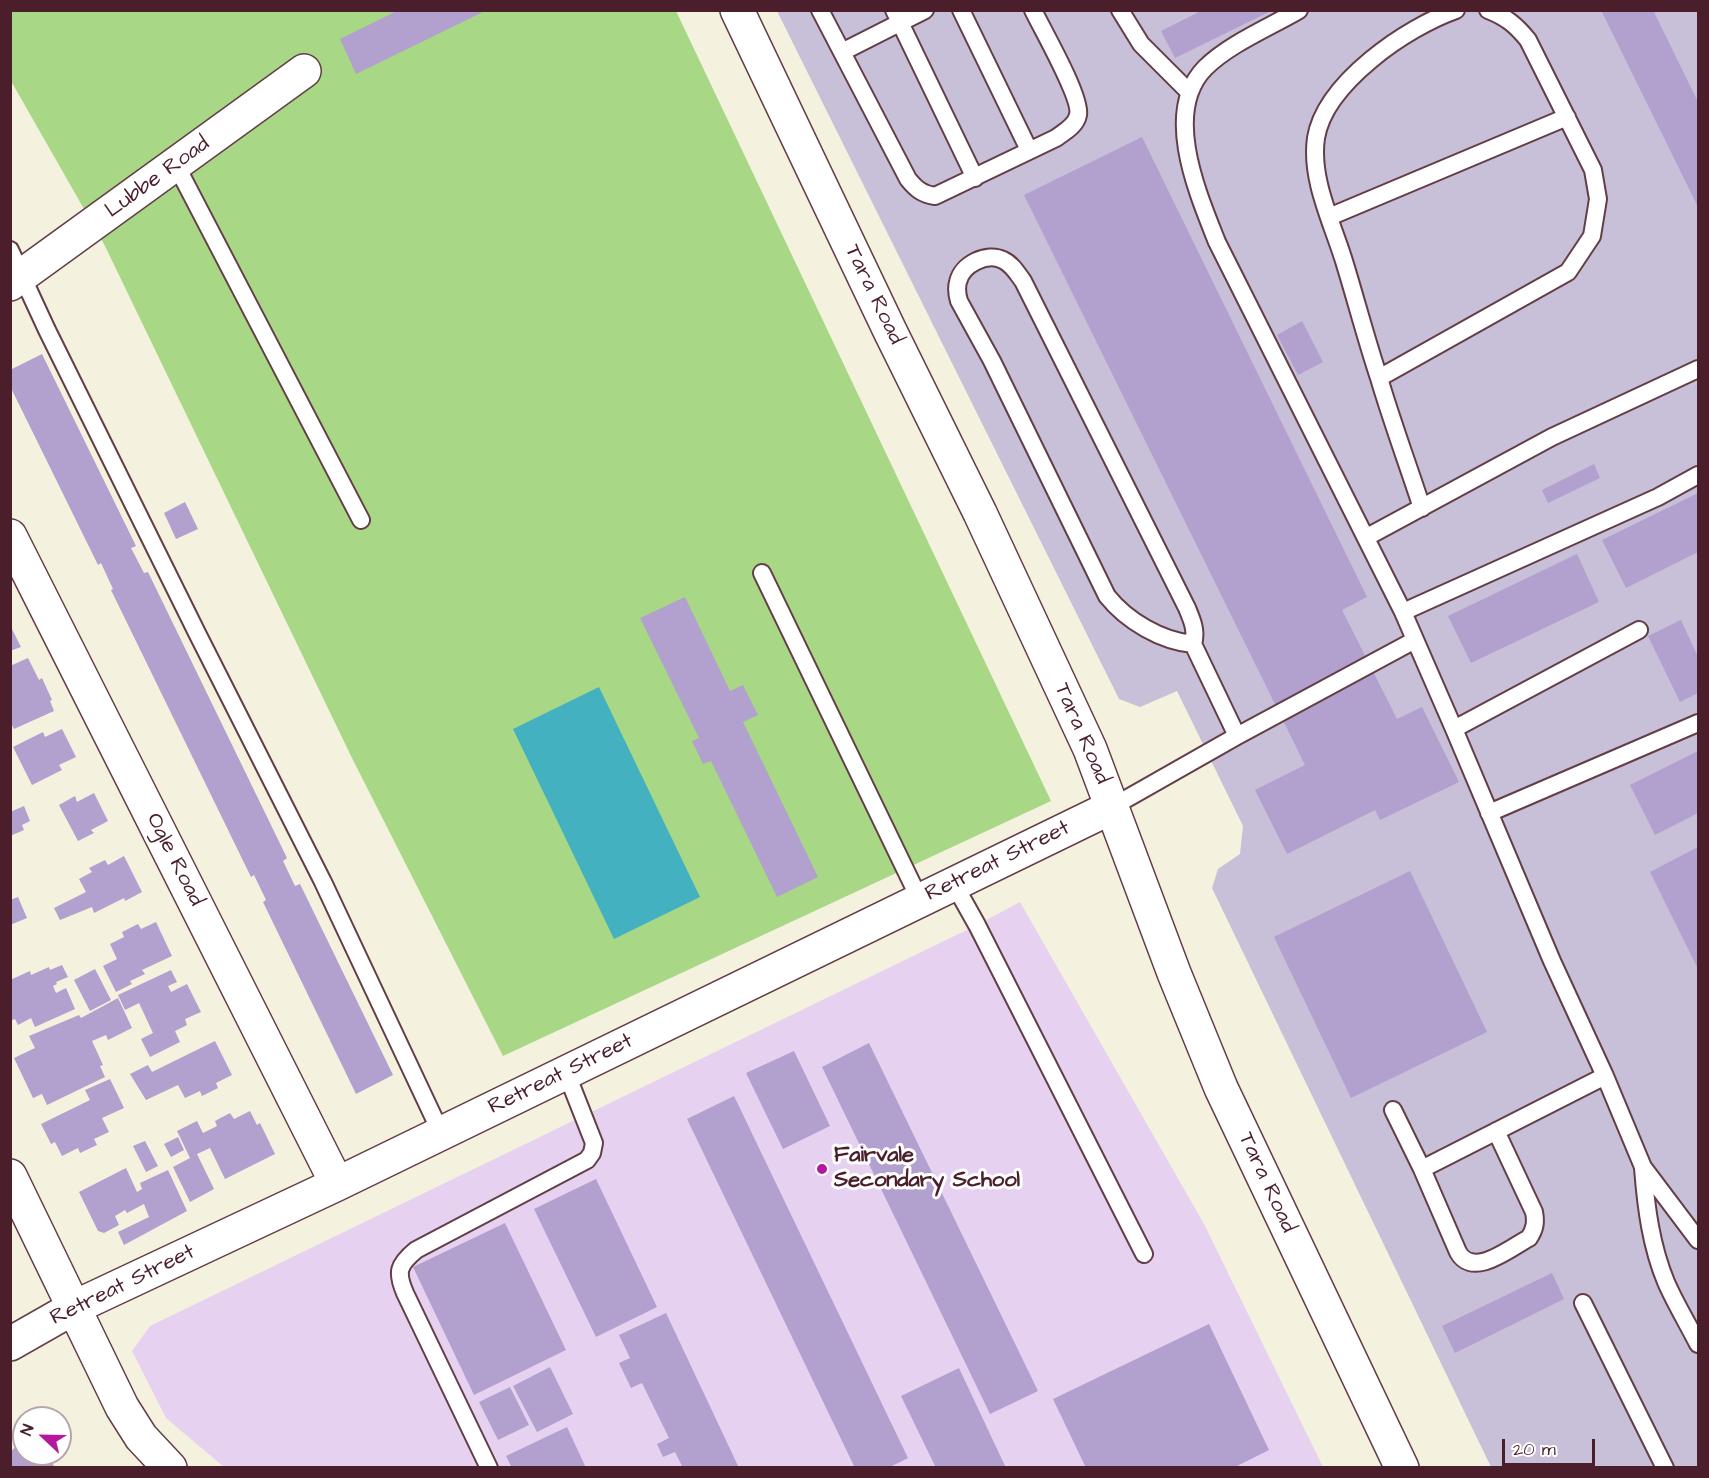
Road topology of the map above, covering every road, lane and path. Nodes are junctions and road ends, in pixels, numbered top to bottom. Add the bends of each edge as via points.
1 (737, 10) edge
2 (820, 10) edge
3 (926, 10) edge
4 (961, 10) edge
5 (1033, 10) edge
6 (1120, 10) edge
7 (1299, 10) edge
8 (1456, 10) edge
9 (1488, 10) edge
10 (897, 17) edge
11 (842, 52) junction
12 (304, 71) dead end
13 (1189, 92) junction
14 (1567, 117) junction
15 (1029, 150) junction
16 (176, 165) junction
17 (975, 178) junction
18 (1329, 217) junction
19 (14, 270) edge
20 (1698, 369) edge
21 (1379, 378) junction
22 (1698, 475) edge
23 (1422, 508) junction
24 (361, 520) dead end
25 (10, 536) edge
26 (1367, 537) junction
27 (762, 573) dead end
28 (1403, 612) junction
29 (1640, 630) dead end
30 (1415, 640) junction
31 (1193, 644) junction
32 (1698, 723) edge
33 (1455, 729) junction
34 (1237, 736) junction
35 (1112, 807) junction
36 (1489, 813) junction
37 (954, 884) junction
38 (920, 900) junction
39 (566, 1072) junction
40 (1605, 1076) junction
41 (1393, 1110) dead end
42 (1496, 1131) junction
43 (441, 1133) junction
44 (1643, 1167) junction
45 (1422, 1169) junction
46 (10, 1176) edge
47 (337, 1184) junction
48 (1698, 1240) edge
49 (1144, 1254) dead end
50 (1583, 1303) dead end
51 (75, 1307) junction
52 (10, 1344) edge
53 (1698, 1344) edge
54 (170, 1467) edge
55 (489, 1467) edge
56 (1402, 1467) edge
57 (1665, 1467) edge

1 - 35 street, Tara Road via 980,513 1090,749
2 - 11 lane
3 - 10 lane
4 - 15 lane
5 - 15 lane via 1066,77 1078,116 1056,138
6 - 13 lane via 1141,44
7 - 13 lane via 1226,52 1204,69
8 - 18 lane via 1436,17 1371,59 1343,86 1323,118 1316,137 1316,168
9 - 14 lane via 1504,16 1528,40
10 - 11 lane
10 - 17 lane
11 - 17 lane via 900,166 916,189 934,196
12 - 16 street, Lubbe Road
13 - 26 lane via 1185,114 1187,151 1201,202 1217,242
14 - 18 lane
14 - 21 lane via 1593,170 1598,199 1592,236 1568,272
15 - 17 lane
16 - 19 street, Lubbe Road
16 - 24 lane
18 - 21 lane
19 - 43 lane via 323,882
20 - 23 lane via 1552,437
21 - 23 lane
22 - 28 lane
23 - 26 lane
25 - 47 street, Ogle Road
26 - 28 lane
27 - 38 lane
28 - 30 lane
29 - 33 lane
30 - 33 lane
30 - 34 lane
31 - 31 lane via 1140,625 1116,608 1107,596 959,301 958,279 975,261 994,257 1005,261 1023,281 1188,608 1195,636
31 - 34 lane
32 - 36 lane
33 - 36 lane
34 - 35 lane
35 - 37 street, Retreat Street
35 - 56 street, Tara Road via 1221,1088
36 - 40 lane
37 - 38 street, Retreat Street
37 - 49 lane
38 - 39 street, Retreat Street
39 - 43 street, Retreat Street
39 - 55 lane via 594,1143 587,1160 416,1251 399,1270 405,1293
40 - 42 lane
40 - 44 lane
41 - 45 lane
42 - 45 lane
42 - 45 lane via 1534,1212 1535,1222 1529,1238 1480,1265 1462,1259
43 - 47 street, Retreat Street
44 - 48 lane
44 - 53 lane via 1652,1240 1666,1282
46 - 51 street
47 - 51 street, Retreat Street
50 - 57 lane
51 - 52 street, Retreat Street
51 - 54 street via 123,1407 141,1437

